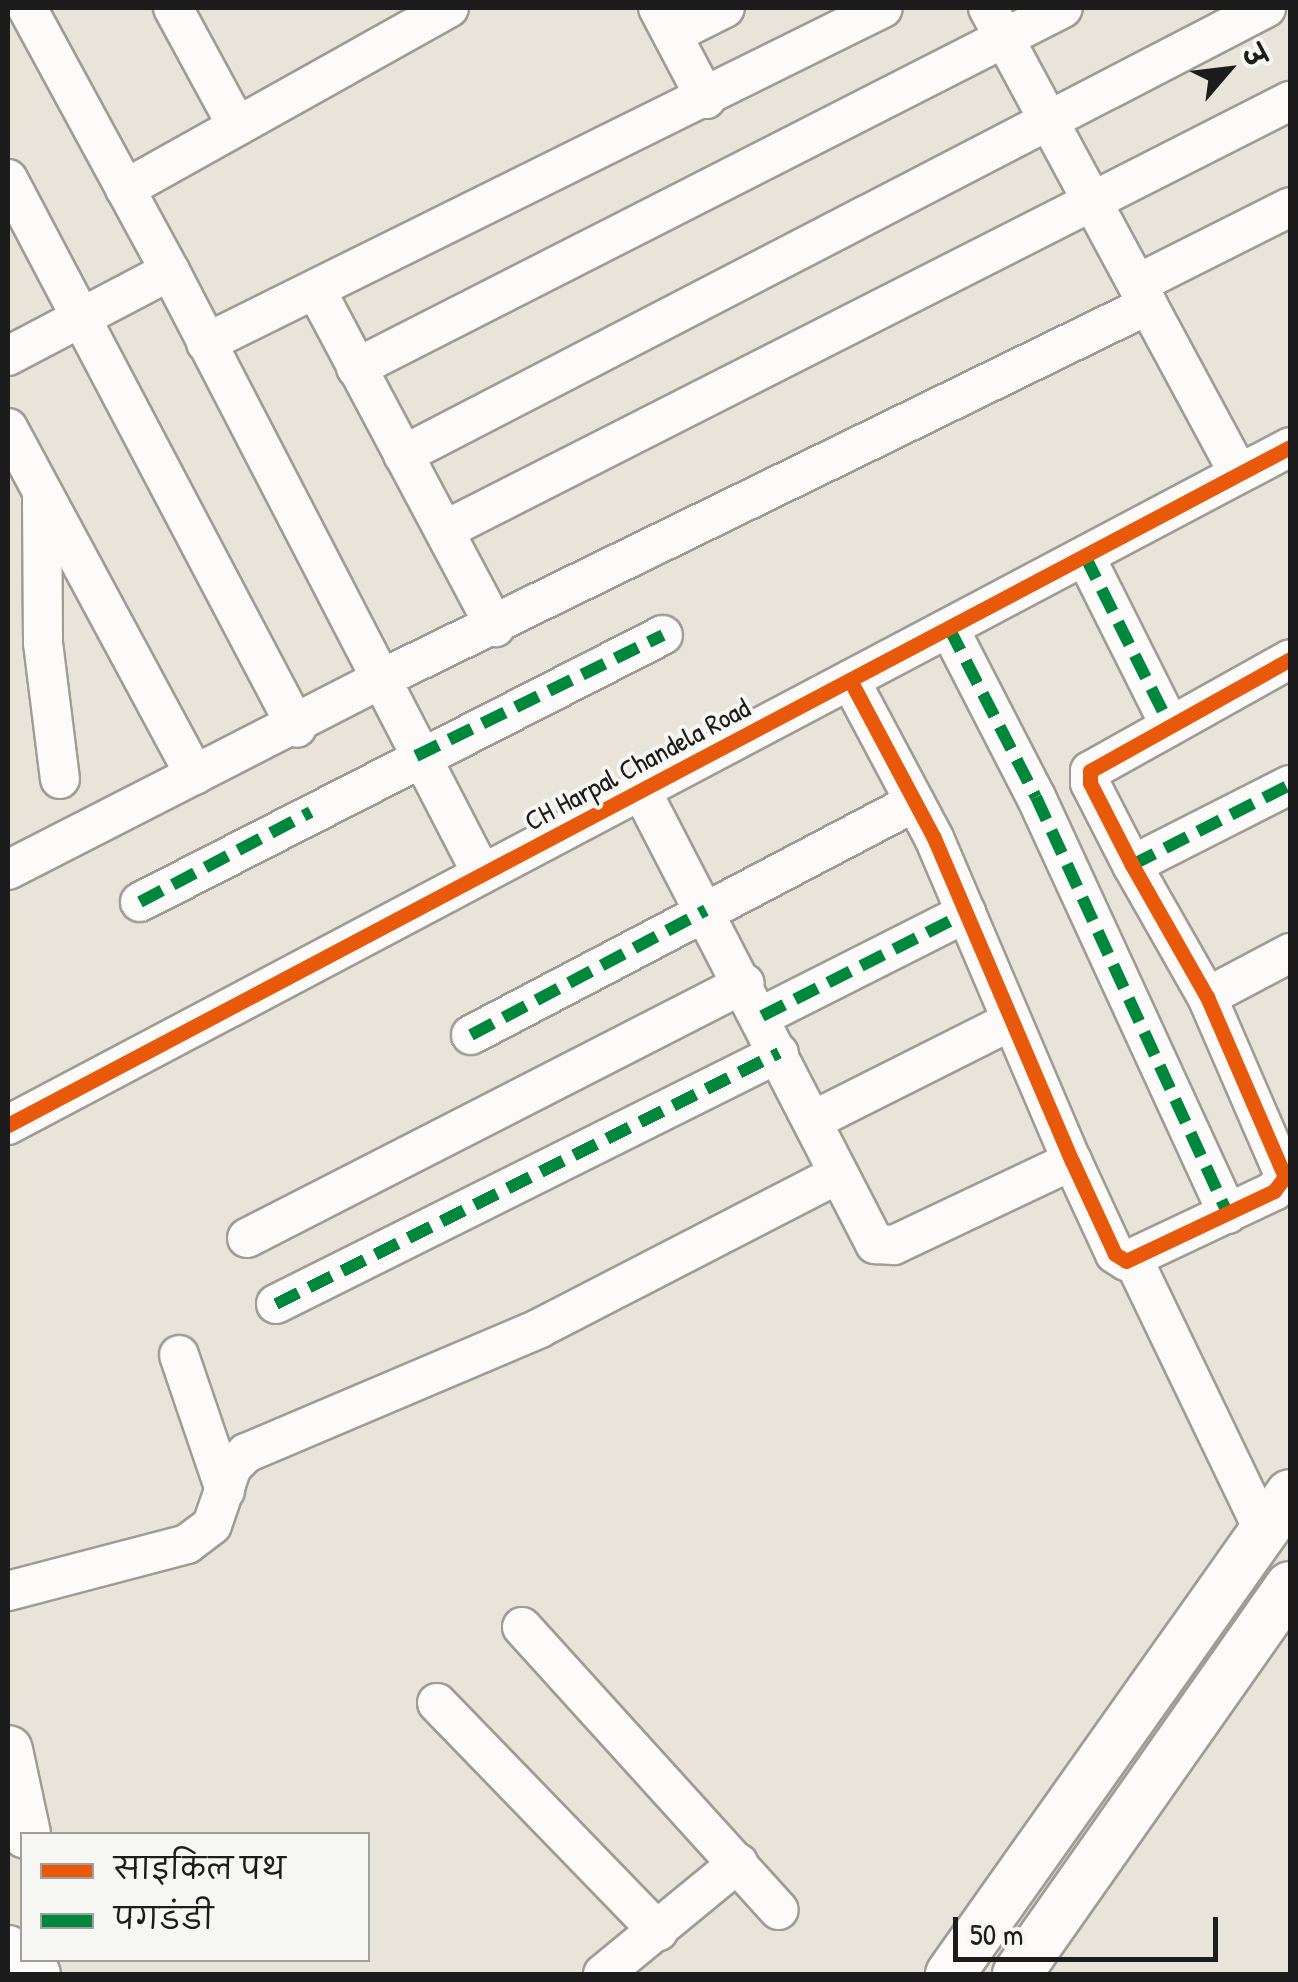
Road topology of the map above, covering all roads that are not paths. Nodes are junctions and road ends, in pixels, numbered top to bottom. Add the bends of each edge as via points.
1 (27, 8) edge
2 (174, 8) edge
3 (449, 8) edge
4 (725, 8) edge
5 (883, 8) edge
6 (1063, 8) edge
7 (1266, 8) edge
8 (665, 21) edge
9 (997, 23) edge
10 (706, 99) junction
11 (1290, 102) edge
12 (1049, 120) junction
13 (237, 126) junction
14 (8, 179) edge
15 (126, 189) junction
16 (1092, 201) junction
17 (1290, 207) edge
18 (170, 271) junction
19 (316, 290) junction
20 (1142, 295) junction
21 (81, 318) junction
22 (206, 343) junction
23 (8, 356) edge
24 (356, 368) junction
25 (8, 428) edge
26 (1290, 447) edge
27 (403, 455) junction
28 (1239, 474) junction
29 (42, 494) junction
30 (445, 530) junction
31 (1084, 556) junction
32 (495, 627) junction
33 (948, 628) junction
34 (663, 635) dead end
35 (1290, 659) edge
36 (850, 680) junction
37 (377, 681) junction
38 (1169, 724) junction
39 (297, 728) junction
40 (416, 756) junction
41 (194, 776) junction
42 (60, 779) dead end
43 (1290, 785) edge
44 (642, 790) junction
45 (915, 802) junction
46 (1132, 865) junction
47 (8, 870) edge
48 (482, 874) junction
49 (140, 902) dead end
50 (706, 910) junction
51 (966, 913) junction
52 (1290, 953) edge
53 (1207, 997) junction
54 (753, 999) junction
55 (1011, 1020) junction
56 (472, 1035) dead end
57 (779, 1053) junction
58 (812, 1121) junction
59 (8, 1124) edge
60 (1072, 1162) junction
61 (838, 1174) junction
62 (1228, 1214) junction
63 (247, 1238) dead end
64 (1133, 1260) junction
65 (276, 1304) dead end
66 (179, 1356) dead end
67 (224, 1490) junction
68 (1277, 1512) edge
69 (1290, 1586) edge
70 (8, 1591) edge
71 (522, 1627) dead end
72 (437, 1704) dead end
73 (8, 1750) edge
74 (26, 1832) edge
75 (738, 1864) junction
76 (779, 1910) dead end
77 (658, 1930) junction
78 (603, 1974) edge
79 (950, 1974) edge
80 (1017, 1974) edge

1 - 15 street
2 - 13 street
3 - 13 street
4 - 8 street
5 - 10 street
6 - 9 street
7 - 12 street
8 - 10 street
9 - 12 street
9 - 24 street
10 - 19 street
11 - 16 street
12 - 16 street
12 - 27 street
13 - 15 street
14 - 21 street
15 - 18 street
16 - 20 street
16 - 30 street
17 - 20 street
18 - 21 street
18 - 22 street
19 - 22 street
19 - 24 street
20 - 28 street
20 - 32 street
21 - 23 street
21 - 39 street
22 - 37 street
24 - 27 street
25 - 29 street
26 - 28 street, CH Harpal Chandela Road
27 - 30 street
28 - 31 street, CH Harpal Chandela Road
29 - 41 street
29 - 42 street via 40,608
30 - 32 street
31 - 33 street, CH Harpal Chandela Road
31 - 38 street
32 - 37 street
33 - 36 street, CH Harpal Chandela Road
33 - 62 street via 1036,796
34 - 40 street
35 - 38 street
36 - 44 street, CH Harpal Chandela Road
36 - 45 street
37 - 39 street
37 - 40 street
38 - 46 street via 1090,771
39 - 41 street
40 - 48 street
40 - 49 street
41 - 47 street
43 - 46 street
44 - 48 street, CH Harpal Chandela Road
44 - 50 street
45 - 50 street
45 - 51 street
46 - 53 street
48 - 59 street, CH Harpal Chandela Road
50 - 54 street
50 - 56 street
51 - 54 street
51 - 55 street
52 - 53 street
53 - 62 street via 1285,1177 1274,1191
54 - 57 street
54 - 63 street
55 - 58 street
55 - 60 street
57 - 58 street
57 - 65 street
58 - 61 street
60 - 61 street via 884,1248 871,1239
60 - 64 street via 1115,1254
61 - 67 street via 506,1345 246,1452 234,1462
62 - 64 street
64 - 68 street
66 - 67 street
67 - 70 street via 212,1525 187,1544
68 - 79 street
69 - 80 street
71 - 75 street
72 - 77 street
73 - 74 street
75 - 76 street
75 - 77 street
77 - 78 street

